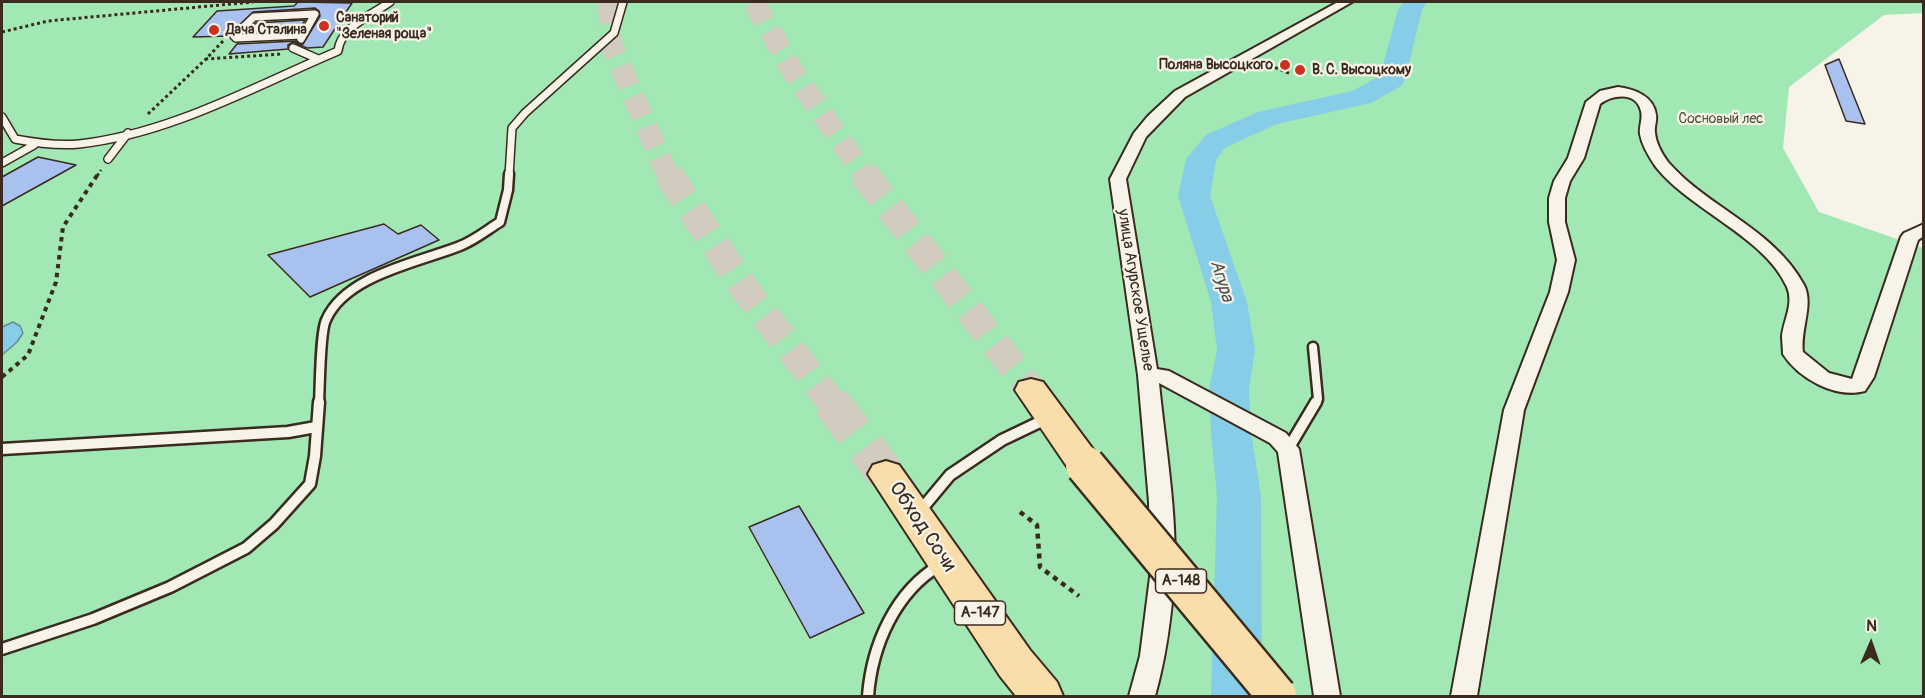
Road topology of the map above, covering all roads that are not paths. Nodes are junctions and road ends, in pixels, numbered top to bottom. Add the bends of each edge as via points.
1 (390, 2) edge
2 (623, 2) edge
3 (1346, 2) edge
4 (302, 37) joint
5 (293, 48) dead end
6 (318, 60) junction
7 (2, 117) edge
8 (128, 133) junction
9 (34, 144) junction
10 (108, 159) road end
11 (2, 163) edge
12 (1923, 229) edge
13 (1313, 347) dead end
14 (1148, 375) junction
15 (1041, 404) joint
16 (316, 427) junction
17 (1283, 444) junction
18 (2, 449) edge
19 (886, 474) tunnel mouth
20 (915, 517) junction
21 (946, 563) junction
22 (2, 649) edge
23 (1329, 695) edge
24 (868, 696) edge
25 (1042, 696) edge
26 (1142, 696) edge
27 (1277, 696) edge
28 (1464, 696) edge

1 - 6 lane via 346,32 339,40 338,51
2 - 16 lane via 614,33 512,128 508,190 500,222 461,245 382,273 352,289 330,311 325,321
3 - 14 street, улица Агурское Ущелье via 1180,94 1139,136 1118,179
4 - 4 lane via 315,14 254,17 234,36
5 - 6 lane
6 - 8 lane via 182,119
7 - 9 lane via 15,139
8 - 9 lane via 93,142
8 - 10 lane
9 - 11 lane
12 - 28 street via 1910,237 1864,377 1858,386 1823,380 1793,354 1791,336 1799,314 1796,287 1778,261 1686,188 1662,164 1652,148 1647,130 1649,113 1643,100 1612,92 1593,102 1576,158 1557,198 1557,222 1566,260 1559,292 1514,410
13 - 17 lane via 1318,399
14 - 17 street via 1162,376
14 - 26 street, улица Агурское Ущелье via 1161,502 1162,577 1153,656
15 - 20 lane via 1002,440 950,475
15 - 27 highway, А-148, bridge via 1084,465
16 - 18 lane via 278,433
16 - 22 lane via 310,484 246,548 170,587 93,619
17 - 23 street via 1298,493
19 - 20 highway, Обход Сочи / А-147
20 - 21 highway, Обход Сочи / А-147
21 - 24 lane via 930,569 915,582 894,612 875,656
21 - 25 highway, Обход Сочи / А-147

